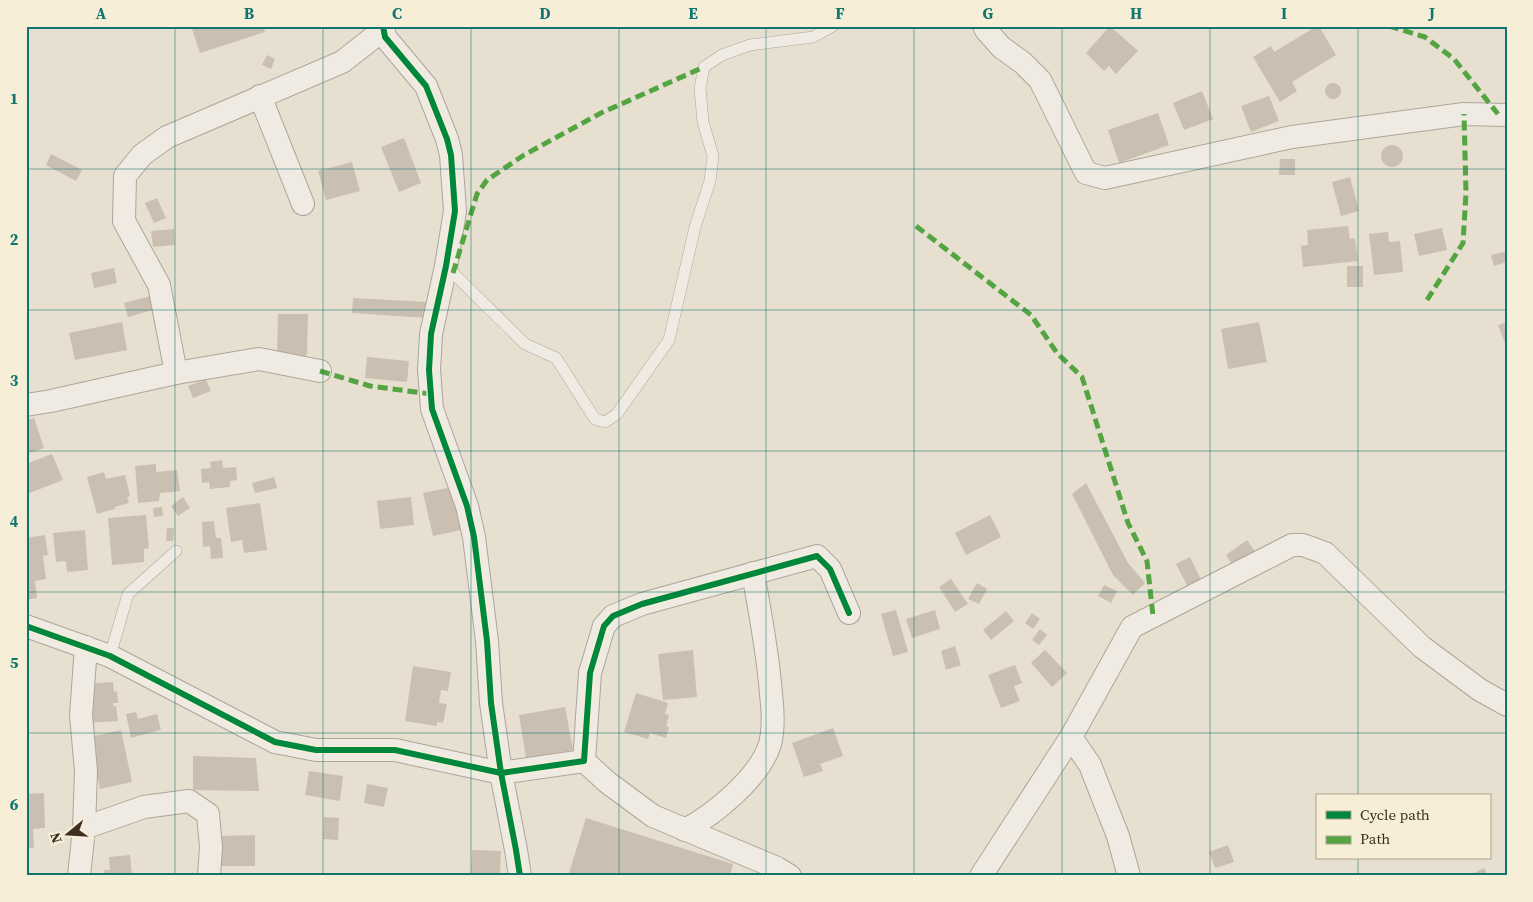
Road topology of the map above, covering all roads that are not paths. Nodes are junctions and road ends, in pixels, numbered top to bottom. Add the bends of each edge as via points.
1 (833, 26) edge
2 (984, 26) edge
3 (383, 28) edge
4 (260, 96) junction
5 (1507, 115) edge
6 (303, 204) dead end
7 (446, 266) junction
8 (320, 371) dead end
9 (176, 372) junction
10 (26, 405) edge
11 (176, 552) dead end
12 (753, 573) junction
13 (849, 613) dead end
14 (26, 626) edge
15 (86, 648) junction
16 (110, 656) junction
17 (1507, 705) edge
18 (1071, 737) junction
19 (584, 761) junction
20 (501, 773) junction
21 (84, 828) junction
22 (686, 830) junction
23 (79, 876) edge
24 (209, 876) edge
25 (520, 876) edge
26 (790, 876) edge
27 (981, 876) edge
28 (1129, 876) edge

1 - 7 lane via 812,37 750,45 722,55 704,68 700,88 703,122 713,156 710,181 695,227 669,340 617,414 605,422 595,419 556,358 525,344
2 - 5 street via 1000,47 1040,80 1086,173 1105,178 1292,137 1464,114
3 - 4 street via 342,62
3 - 7 street via 385,37 426,86 447,139 455,212
4 - 6 street
4 - 9 street via 167,137 142,155 125,176 124,221 159,285
7 - 20 street via 430,334 432,409 467,506 474,537
8 - 9 street via 259,359
9 - 10 street
11 - 16 lane via 128,594
12 - 13 street via 816,556 830,569
12 - 19 street via 642,604 613,616 604,626 590,673
12 - 22 street via 769,666 773,716 770,744 758,766 726,803
14 - 15 street
15 - 16 street
15 - 21 street via 80,715 86,771
16 - 20 street via 275,742 316,750 395,750
17 - 18 street via 1480,690 1422,647 1325,553 1292,545 1132,627
18 - 27 street
18 - 28 street via 1090,765 1118,836
19 - 20 street
19 - 22 street via 653,816
20 - 25 street
21 - 23 street
21 - 24 street via 144,808 189,801 208,814
22 - 26 street

